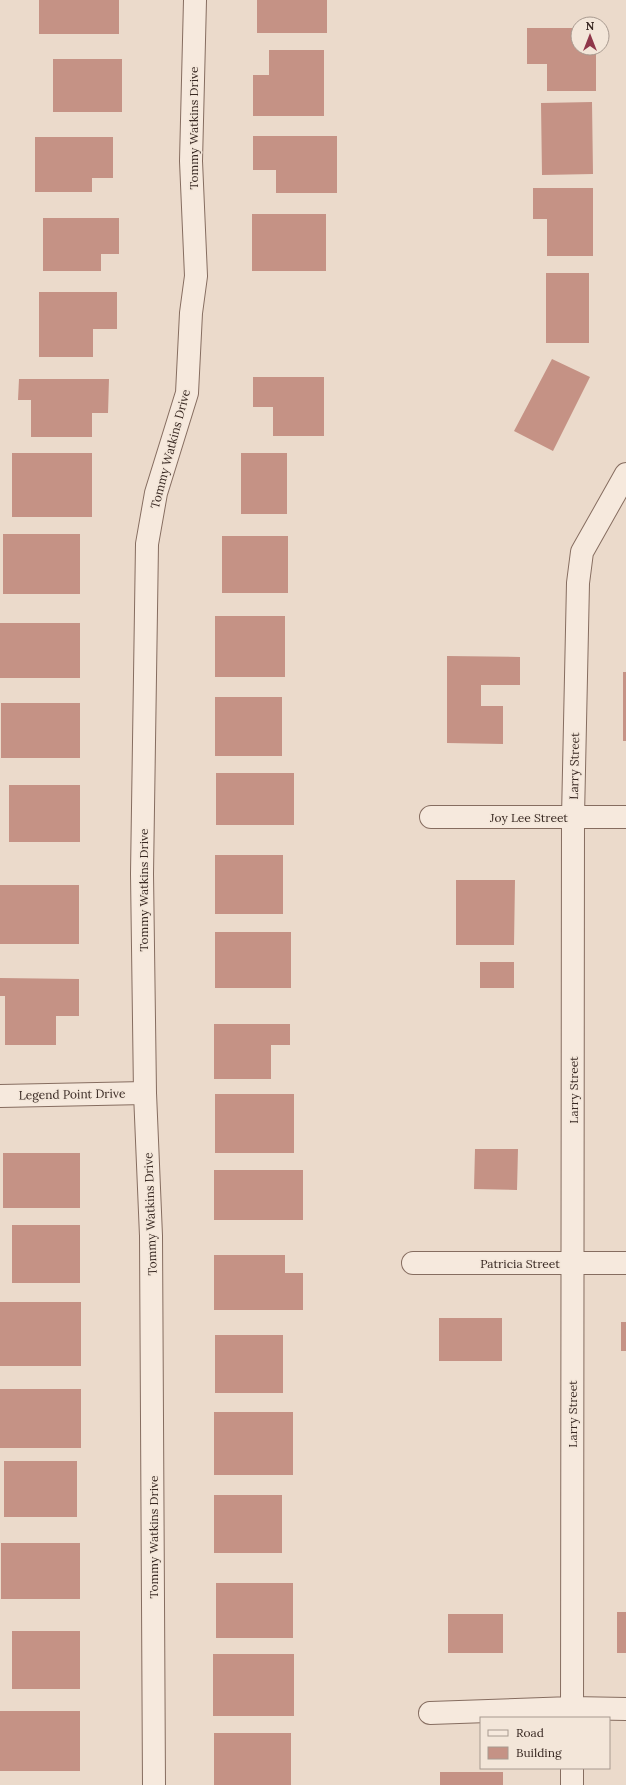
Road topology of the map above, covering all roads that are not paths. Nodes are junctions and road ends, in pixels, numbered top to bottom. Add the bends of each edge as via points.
1 (195, 0) edge
2 (626, 474) edge
3 (626, 817) edge
4 (431, 818) dead end
5 (573, 818) junction
6 (145, 1092) junction
7 (0, 1096) edge
8 (413, 1263) dead end
9 (572, 1263) junction
10 (626, 1263) edge
11 (626, 1709) edge
12 (572, 1713) edge
13 (430, 1714) dead end
14 (572, 1769) edge
15 (154, 1785) edge
16 (572, 1785) edge

1 - 6 street, Tommy Watkins Drive via 191,161 196,276 191,313 187,394 156,493 147,544 142,874
2 - 5 street, Larry Street via 582,552 578,583
3 - 5 street, Joy Lee Street
4 - 5 street, Joy Lee Street
5 - 9 street, Larry Street
6 - 7 street, Legend Point Drive
6 - 15 street, Tommy Watkins Drive via 152,1236
8 - 9 street, Patricia Street
9 - 10 street, Patricia Street
9 - 12 street, Larry Street
11 - 12 street
12 - 13 street
14 - 16 street

